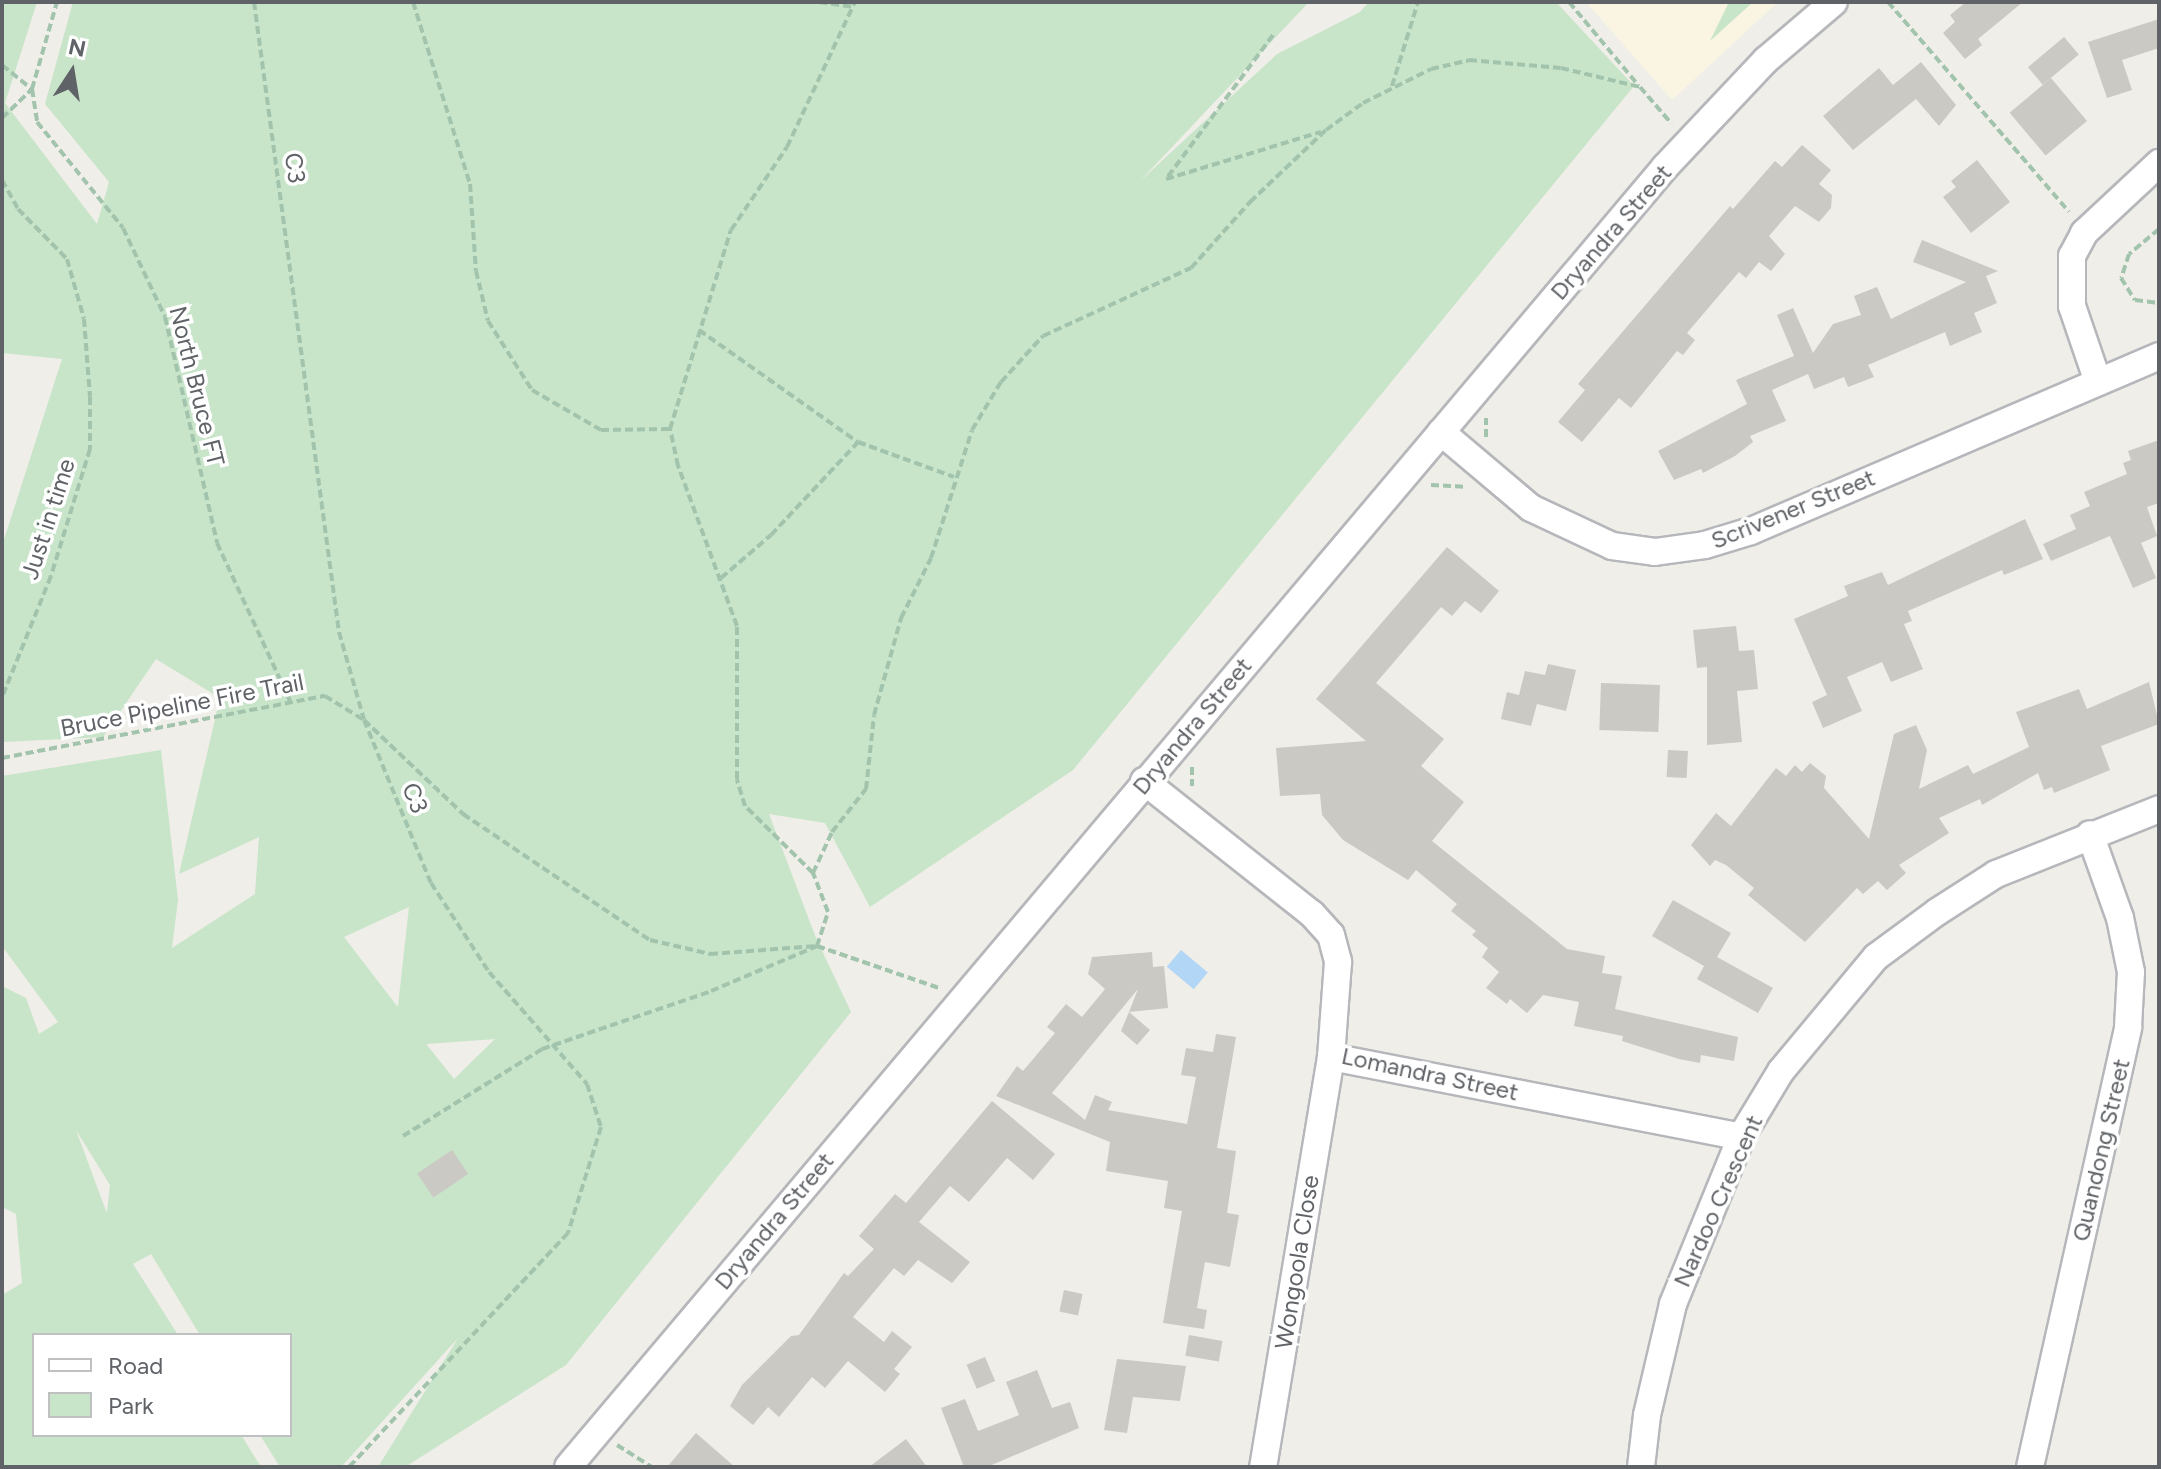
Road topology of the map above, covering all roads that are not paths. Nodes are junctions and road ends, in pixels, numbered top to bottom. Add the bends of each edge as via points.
1 (1834, 2) edge
2 (2159, 163) edge
3 (2159, 356) edge
4 (2098, 382) junction
5 (1441, 432) junction
6 (1144, 781) junction
7 (2159, 809) edge
8 (2090, 834) junction
9 (1331, 1057) junction
10 (1741, 1137) junction
11 (568, 1467) edge
12 (1263, 1467) edge
13 (1641, 1467) edge
14 (2030, 1467) edge

1 - 5 street, Dryandra Street via 1766,60 1689,141
2 - 4 street via 2089,228 2072,256 2070,281
3 - 4 street, Scrivener Street
4 - 5 street, Scrivener Street via 1751,531 1655,552 1612,546 1531,508
5 - 6 street, Dryandra Street
6 - 9 street, Lomandra Street via 1312,914 1331,935 1338,962
6 - 11 street, Dryandra Street
7 - 8 street, Nardoo Crescent
8 - 10 street, Nardoo Crescent via 1996,874 1876,957 1781,1071
8 - 14 street, Quandong Street via 2120,918 2131,972 2128,1027
9 - 10 street, Lomandra Street
9 - 12 street, Wongoola Close
10 - 13 street, Nardoo Crescent via 1673,1304

